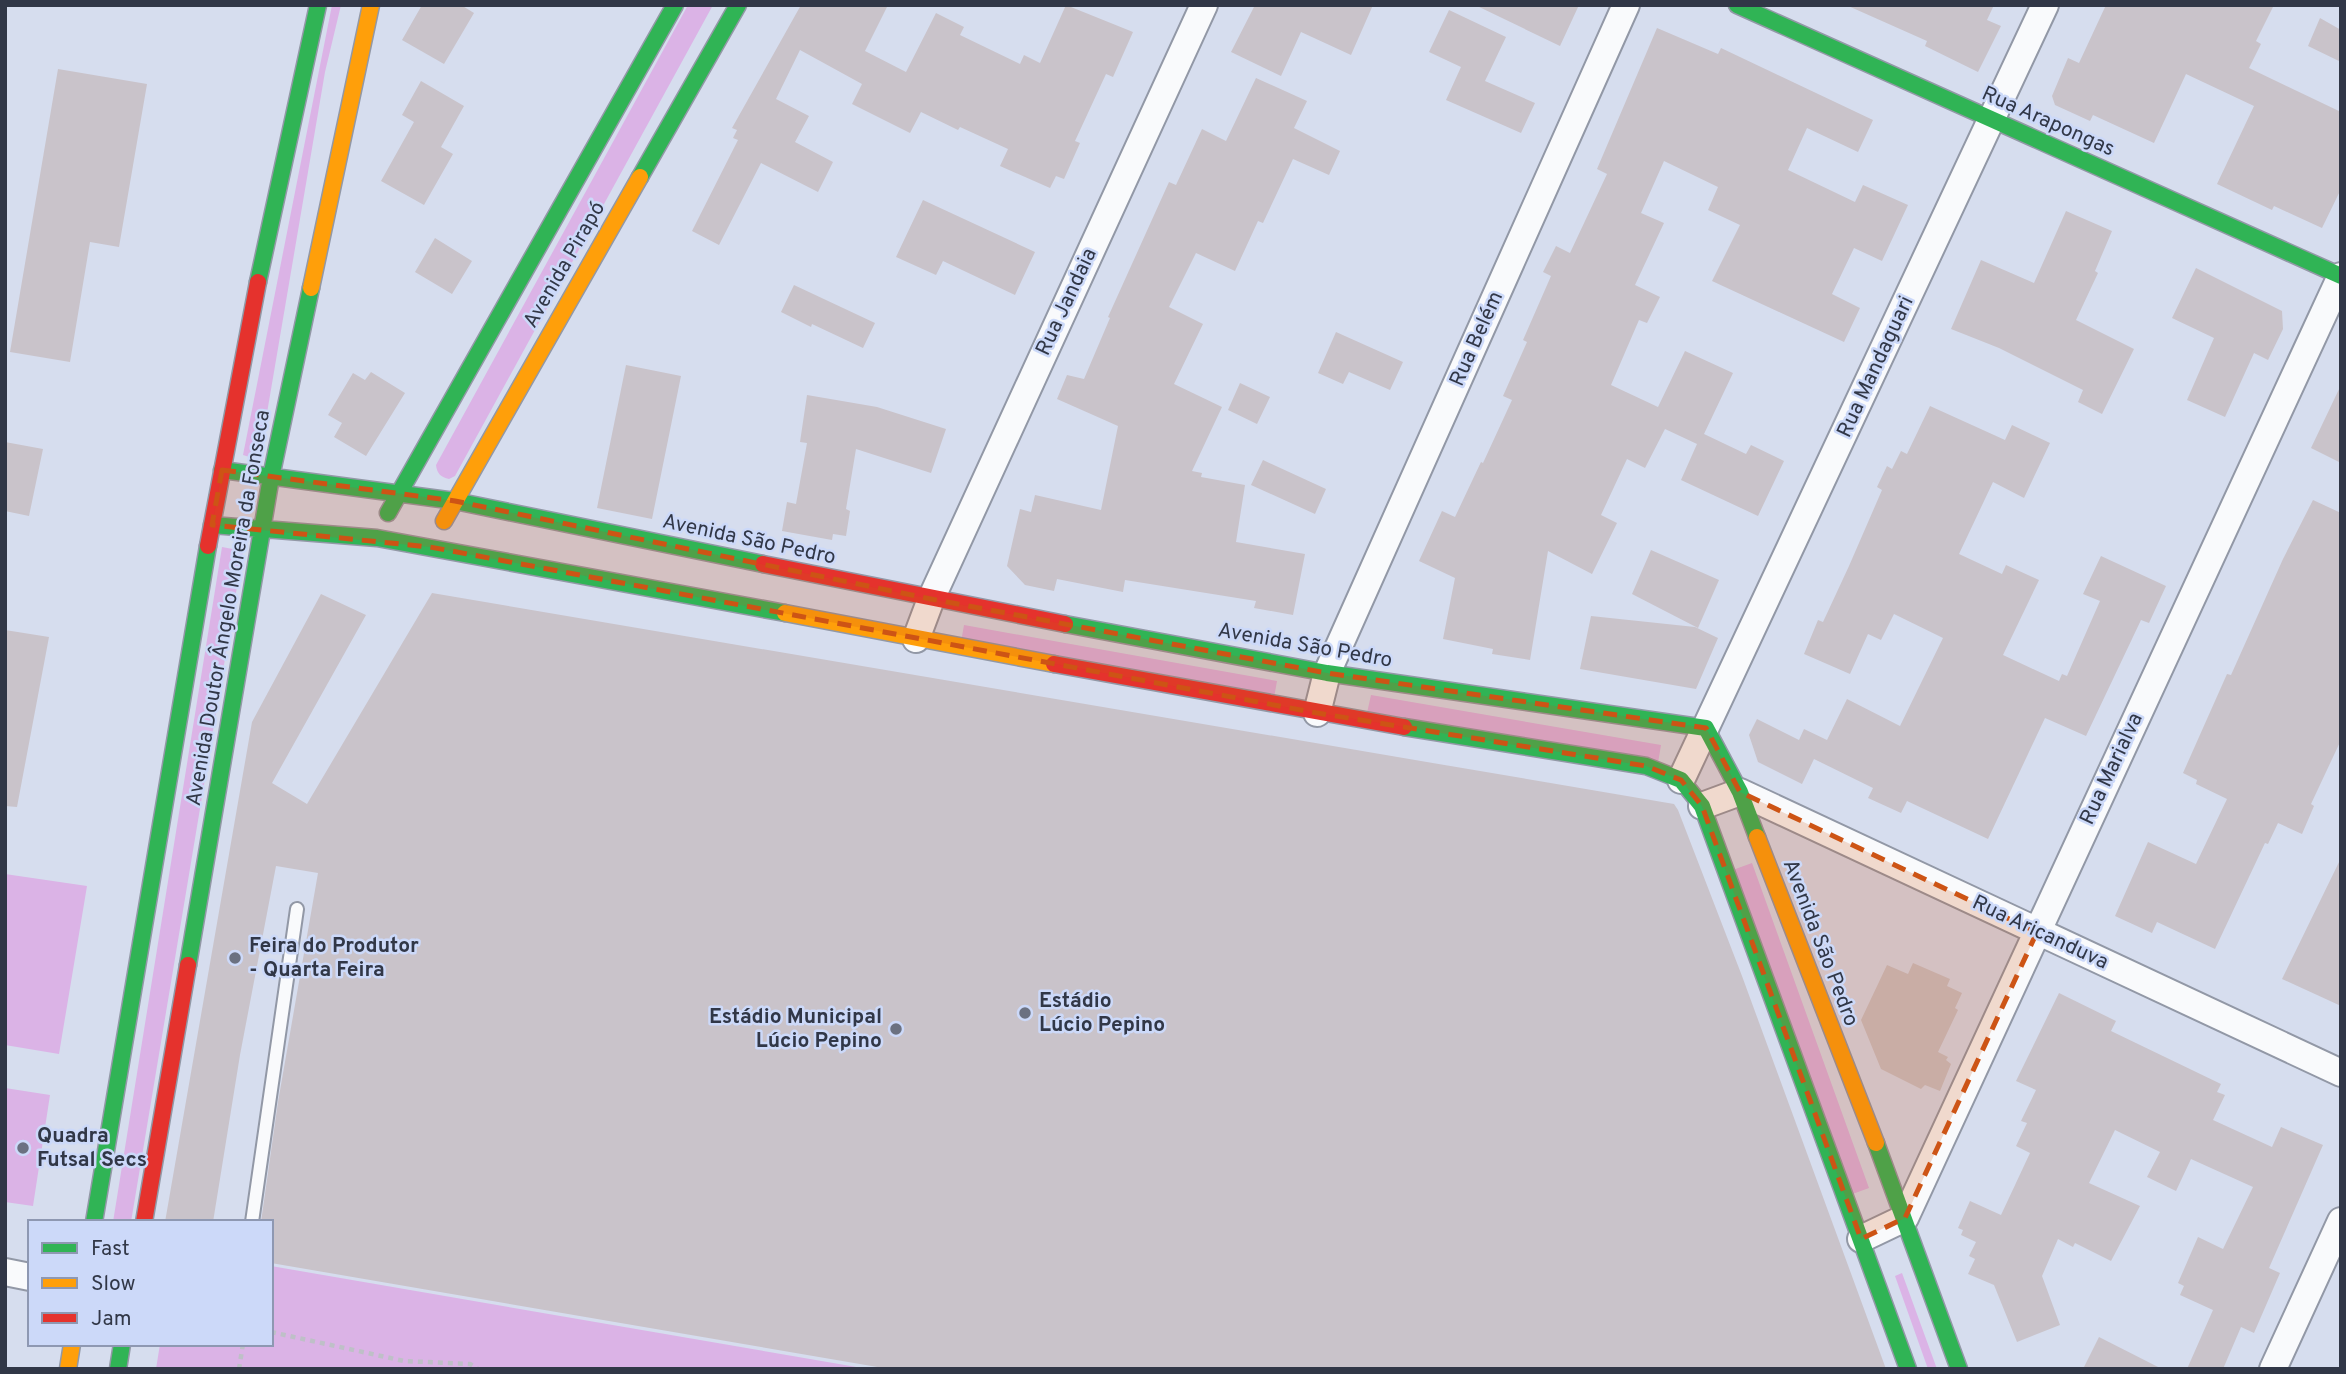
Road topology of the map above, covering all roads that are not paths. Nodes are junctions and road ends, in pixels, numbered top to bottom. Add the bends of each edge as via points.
1 (318, 5) edge
2 (371, 5) edge
3 (675, 5) edge
4 (737, 5) edge
5 (1204, 5) edge
6 (1626, 5) edge
7 (1737, 5) edge
8 (2045, 5) edge
9 (1992, 120) junction
10 (2341, 276) edge
11 (222, 470) junction
12 (271, 477) junction
13 (398, 492) junction
14 (455, 501) junction
15 (212, 525) junction
16 (262, 529) junction
17 (377, 538) junction
18 (430, 547) junction
19 (930, 599) junction
20 (916, 639) junction
21 (1328, 673) junction
22 (1317, 713) junction
23 (1706, 728) junction
24 (1681, 780) junction
25 (1740, 792) junction
26 (1702, 806) junction
27 (1758, 842) junction
28 (1721, 860) junction
29 (298, 909) dead end
30 (2037, 932) junction
31 (2341, 1073) edge
32 (1905, 1218) junction
33 (94, 1220) edge
34 (144, 1220) edge
35 (252, 1220) edge
36 (2341, 1221) edge
37 (1861, 1239) junction
38 (5, 1272) edge
39 (28, 1277) edge
40 (72, 1346) edge
41 (122, 1346) edge
42 (68, 1369) edge
43 (118, 1369) edge
44 (1908, 1369) edge
45 (1959, 1369) edge
46 (2273, 1369) edge

1 - 11 street, Avenida Doutor Ângelo Moreira da Fonseca
2 - 12 street, Avenida Doutor Ângelo Moreira da Fonseca
3 - 13 street, Avenida Pirapó
4 - 14 street, Avenida Pirapó
5 - 19 street, Rua Jandaia
6 - 21 street, Rua Belém
7 - 9 street, Rua Arapongas
8 - 9 street, Rua Mandaguari
9 - 10 street, Rua Arapongas
9 - 23 street, Rua Mandaguari
10 - 30 street, Rua Marialva
11 - 12 street, Avenida São Pedro
11 - 15 street, Avenida Doutor Ângelo Moreira da Fonseca
12 - 13 street, Avenida São Pedro
12 - 16 street, Avenida Doutor Ângelo Moreira da Fonseca
13 - 14 street, Avenida São Pedro
13 - 17 street, Avenida Pirapó
14 - 18 street, Avenida Pirapó
14 - 19 street, Avenida São Pedro
15 - 16 street
15 - 33 street, Avenida Doutor Ângelo Moreira da Fonseca
16 - 17 street
16 - 34 street, Avenida Doutor Ângelo Moreira da Fonseca
17 - 18 street
18 - 20 street
19 - 20 street, Rua Jandaia
19 - 21 street, Avenida São Pedro
20 - 22 street
21 - 22 street, Rua Belém
21 - 23 street, Avenida São Pedro
22 - 24 street via 1646,766
23 - 24 street, Rua Mandaguari
23 - 25 street, Avenida São Pedro
24 - 26 street
25 - 26 street
25 - 27 street, Avenida São Pedro
25 - 30 street, Rua Aricanduva
26 - 28 street
27 - 28 street via 1738,842
27 - 32 street, Avenida São Pedro
28 - 37 street
29 - 35 lane
30 - 31 street, Rua Aricanduva
30 - 32 street, Rua Marialva
32 - 37 street
32 - 45 street, Avenida São Pedro
36 - 46 street
37 - 44 street
38 - 39 street
40 - 42 street
41 - 43 street

